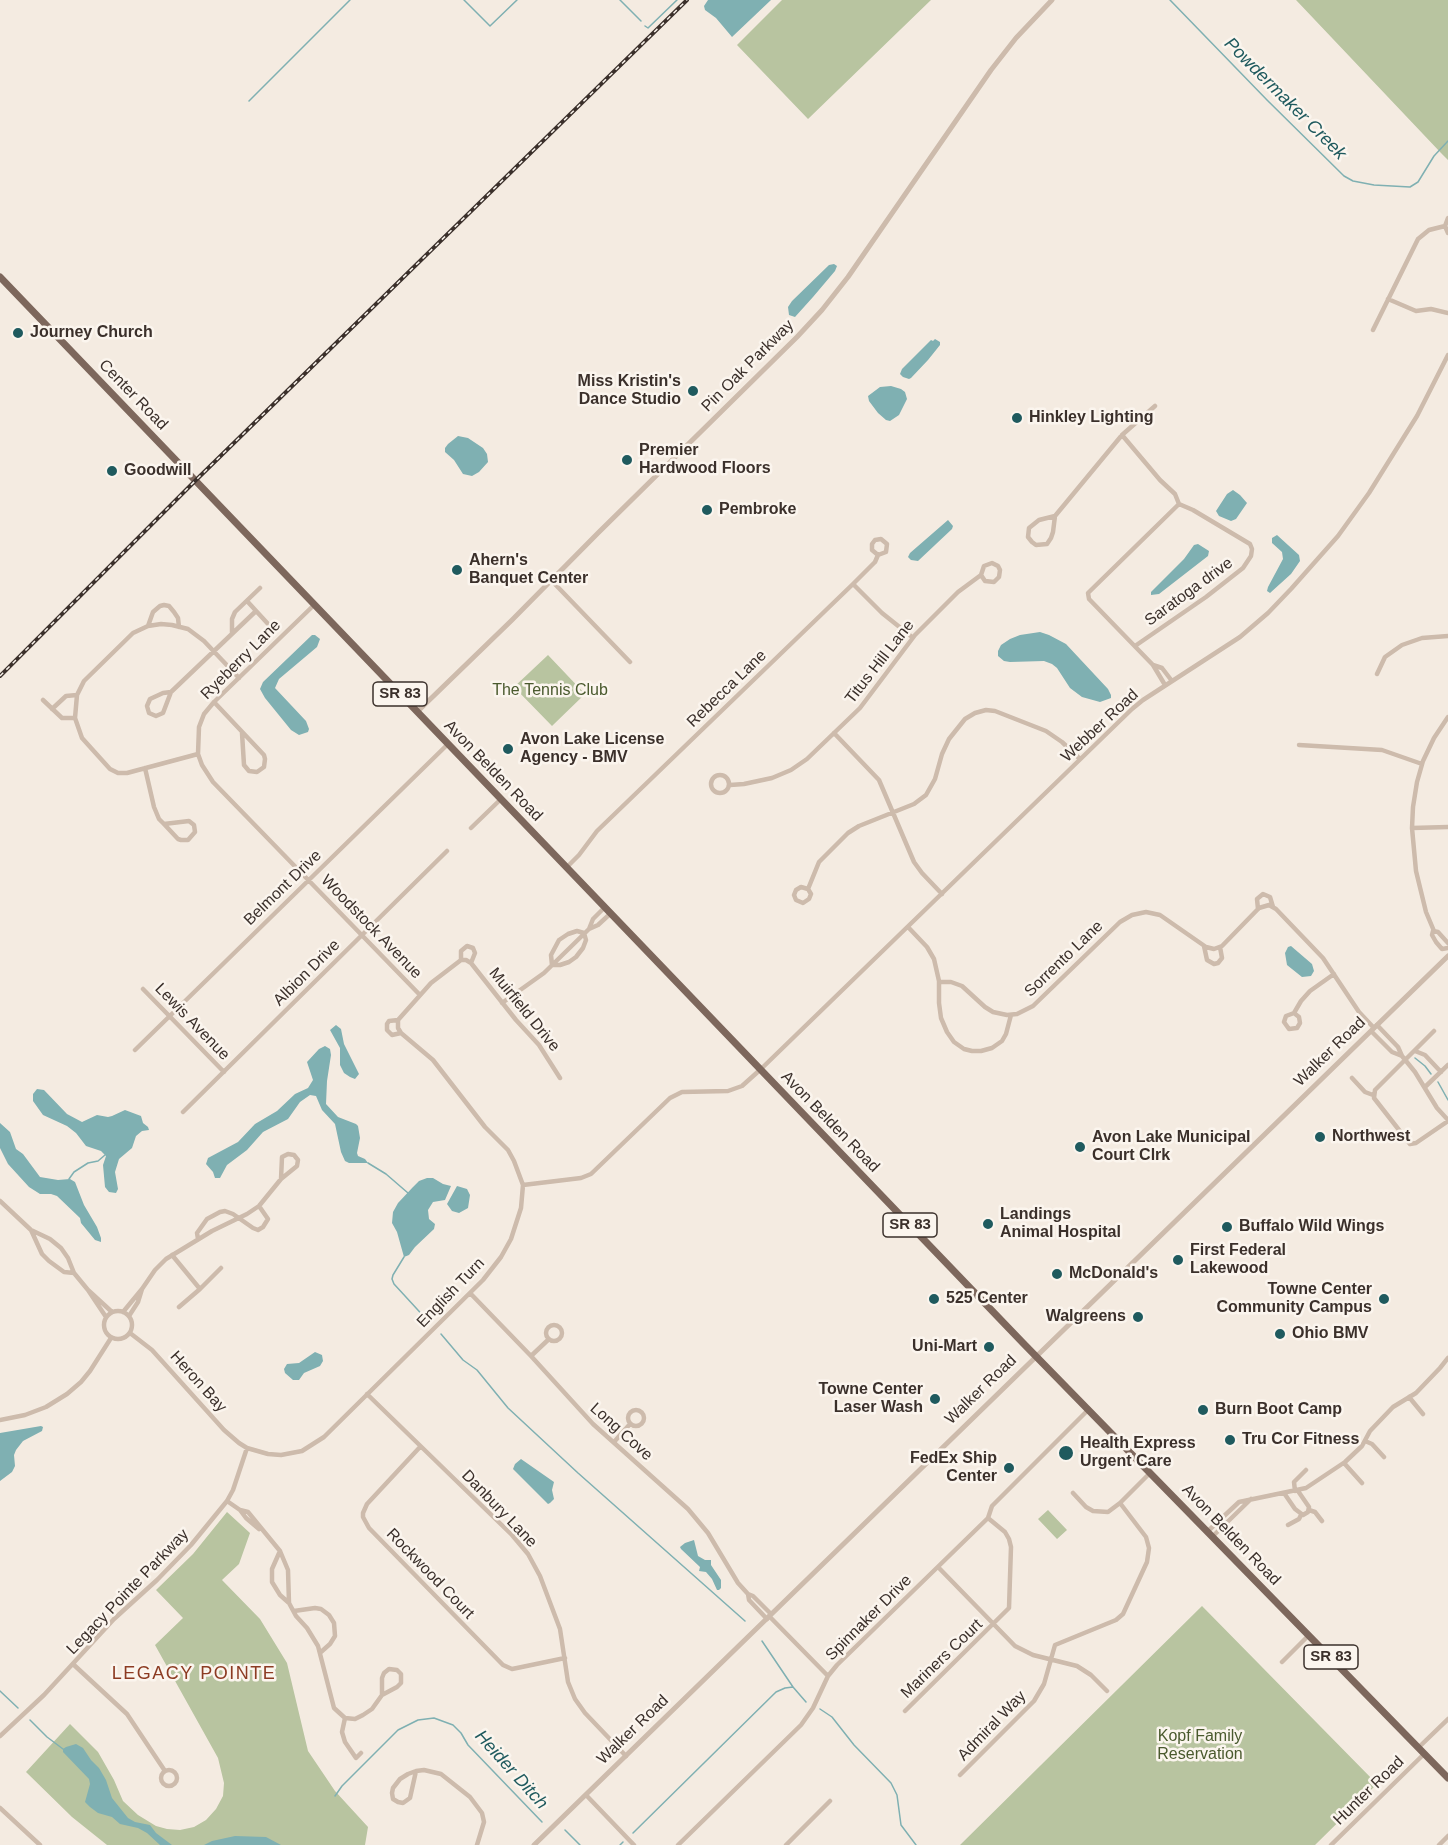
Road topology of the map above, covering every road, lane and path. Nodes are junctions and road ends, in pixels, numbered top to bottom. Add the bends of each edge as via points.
1 (1052, 0) edge
2 (1448, 218) edge
3 (1445, 226) junction
4 (1448, 233) edge
5 (0, 277) edge
6 (1388, 298) junction
7 (1446, 313) edge
8 (1448, 318) edge
9 (1373, 330) dead end
10 (1448, 355) edge
11 (1155, 406) dead end
12 (1122, 435) junction
13 (196, 480) joint
14 (1179, 504) junction
15 (1055, 516) junction
16 (878, 555) dead end
17 (981, 575) junction
18 (551, 580) junction
19 (853, 584) junction
20 (261, 588) dead end
21 (247, 601) junction
22 (314, 605) junction
23 (256, 611) junction
24 (269, 625) dead end
25 (148, 626) junction
26 (178, 627) junction
27 (232, 633) junction
28 (1448, 636) edge
29 (912, 637) junction
30 (1135, 646) junction
31 (213, 651) junction
32 (630, 662) dead end
33 (1153, 665) junction
34 (1377, 674) dead end
35 (238, 678) junction
36 (1172, 681) junction
37 (1165, 685) junction
38 (171, 692) junction
39 (77, 695) junction
40 (43, 700) dead end
41 (214, 702) junction
42 (52, 709) junction
43 (417, 712) junction
44 (1448, 717) edge
45 (75, 718) junction
46 (242, 733) junction
47 (834, 733) junction
48 (448, 744) junction
49 (1299, 745) dead end
50 (198, 754) junction
51 (1080, 759) junction
52 (1422, 764) junction
53 (145, 768) junction
54 (730, 785) junction
55 (501, 799) junction
56 (894, 813) junction
57 (164, 824) junction
58 (1448, 827) edge
59 (471, 828) dead end
60 (1412, 828) junction
61 (447, 851) dead end
62 (567, 867) junction
63 (308, 880) junction
64 (808, 889) dead end
65 (942, 894) junction
66 (605, 907) junction
67 (1273, 907) junction
68 (1258, 909) junction
69 (611, 913) junction
70 (908, 927) junction
71 (587, 931) junction
72 (363, 935) junction
73 (1204, 946) junction
74 (1448, 946) edge
75 (1221, 947) junction
76 (1448, 956) edge
77 (552, 965) junction
78 (1334, 974) junction
79 (939, 982) junction
80 (143, 989) dead end
81 (419, 994) junction
82 (502, 1003) junction
83 (1294, 1014) dead end
84 (1011, 1015) junction
85 (169, 1016) junction
86 (398, 1020) junction
87 (1374, 1028) junction
88 (1434, 1032) dead end
89 (401, 1033) junction
90 (135, 1050) dead end
91 (1415, 1051) junction
92 (1404, 1058) junction
93 (1448, 1065) edge
94 (761, 1069) junction
95 (224, 1072) junction
96 (1441, 1072) junction
97 (560, 1078) dead end
98 (1352, 1078) dead end
99 (1425, 1087) junction
100 (1373, 1095) junction
101 (183, 1112) dead end
102 (1448, 1120) edge
103 (281, 1179) junction
104 (523, 1185) junction
105 (0, 1202) edge
106 (259, 1206) junction
107 (239, 1219) junction
108 (31, 1230) junction
109 (198, 1239) junction
110 (171, 1255) junction
111 (221, 1268) dead end
112 (74, 1274) junction
113 (200, 1289) junction
114 (470, 1293) junction
115 (136, 1300) junction
116 (99, 1303) junction
117 (179, 1307) dead end
118 (112, 1312) junction
119 (123, 1312) junction
120 (129, 1316) junction
121 (106, 1317) junction
122 (130, 1333) junction
123 (111, 1338) junction
124 (549, 1339) dead end
125 (1036, 1355) junction
126 (531, 1356) junction
127 (1448, 1358) edge
128 (367, 1394) junction
129 (1409, 1397) junction
130 (1089, 1409) junction
131 (1423, 1413) dead end
132 (0, 1420) edge
133 (630, 1424) dead end
134 (1365, 1441) junction
135 (614, 1442) junction
136 (420, 1447) junction
137 (247, 1448) junction
138 (1384, 1456) dead end
139 (1344, 1463) junction
140 (1305, 1470) dead end
141 (1150, 1473) junction
142 (1362, 1483) dead end
143 (1297, 1491) junction
144 (1072, 1493) dead end
145 (1284, 1493) junction
146 (227, 1501) junction
147 (1120, 1503) junction
148 (1309, 1509) junction
149 (1301, 1515) junction
150 (988, 1518) junction
151 (1322, 1521) dead end
152 (1288, 1525) dead end
153 (1210, 1534) junction
154 (280, 1551) junction
155 (938, 1567) junction
156 (289, 1603) junction
157 (294, 1611) junction
158 (769, 1616) junction
159 (994, 1625) junction
160 (1309, 1635) junction
161 (321, 1652) junction
162 (565, 1658) junction
163 (1050, 1659) junction
164 (1282, 1662) dead end
165 (74, 1665) junction
166 (828, 1676) junction
167 (1107, 1691) dead end
168 (382, 1695) junction
169 (905, 1711) dead end
170 (345, 1718) junction
171 (1448, 1719) edge
172 (0, 1736) edge
173 (1421, 1751) junction
174 (361, 1753) dead end
175 (626, 1756) junction
176 (165, 1771) dead end
177 (416, 1771) junction
178 (960, 1775) dead end
179 (1448, 1778) edge
180 (586, 1795) junction
181 (830, 1801) dead end
182 (0, 1808) edge
183 (1448, 1836) edge
184 (40, 1845) edge
185 (477, 1845) edge
186 (534, 1845) edge
187 (634, 1845) edge
188 (678, 1845) edge
189 (786, 1845) edge
190 (1331, 1845) edge
191 (1439, 1845) edge

1 - 18 street, Pin Oak Parkway via 991,70 822,310
2 - 3 street
3 - 4 street
3 - 6 street via 1429,230 1418,239
5 - 13 main road, Center Road / SR 83
6 - 7 street via 1416,311
6 - 9 street
7 - 8 street
10 - 36 street, Webber Road via 1405,437 1328,549 1253,626
11 - 12 street
12 - 14 street
12 - 15 street
13 - 22 main road, Avon Belden Road / SR 83
14 - 30 street via 1088,593 1089,599
14 - 30 street, Saratoga drive via 1250,544 1252,552 1243,568
15 - 15 street via 1047,544 1032,542 1029,528 1039,520
16 - 19 street, Rebecca Lane
17 - 17 street, Titus Hill Lane via 987,582 994,582 1000,570 987,564
17 - 29 street, Titus Hill Lane via 958,591
18 - 32 street
18 - 43 street, Pin Oak Parkway
19 - 29 street
19 - 62 street, Rebecca Lane via 597,831
20 - 21 street
21 - 23 street
21 - 27 street via 235,612
22 - 35 street, Ryeberry Lane
22 - 43 main road, Avon Belden Road / SR 83
23 - 24 street
23 - 27 street
25 - 26 street
25 - 26 street via 153,612 165,605 178,618
25 - 39 street via 124,639 84,681
26 - 31 street via 188,629
27 - 31 street
28 - 34 street via 1422,638 1402,645 1385,657
29 - 47 street, Titus Hill Lane via 867,700
30 - 33 street
31 - 35 street
31 - 38 street
33 - 36 street via 1162,668
33 - 37 street
35 - 41 street, Ryeberry Lane
36 - 37 street, Webber Road
37 - 51 street, Webber Road via 1132,709
38 - 38 street via 150,699 149,713 163,713
39 - 42 street via 66,696
39 - 45 street
40 - 42 street
41 - 46 street
41 - 50 street, Ryeberry Lane via 199,727
42 - 45 street via 62,718
43 - 48 main road, Avon Belden Road / SR 83
44 - 52 street
45 - 53 street via 81,738 110,769 127,773
46 - 46 street via 244,765 257,772 264,767 264,755
47 - 54 street, Titus Hill Lane via 791,770 763,781
47 - 56 street via 879,780
48 - 55 main road, Avon Belden Road / SR 83
48 - 63 street, Belmont Drive
49 - 52 street via 1375,748
50 - 53 street
50 - 63 street, Woodstock Avenue via 213,782
51 - 56 street via 1046,731 995,711 981,711 965,719 949,739 926,795
51 - 65 street, Webber Road
52 - 60 street via 1413,801
53 - 57 street via 154,807
54 - 54 street, Titus Hill Lane via 722,775 713,778 711,784 718,794 725,793
55 - 59 street
55 - 62 main road, Avon Belden Road / SR 83
56 - 64 street via 855,828 844,837 819,862
56 - 65 street via 914,862
57 - 57 street via 181,840 188,840 195,832 189,821
58 - 60 street
60 - 74 street via 1415,862 1432,935 1442,949
61 - 72 street, Albion Drive
62 - 66 main road, Avon Belden Road / SR 83
63 - 72 street, Woodstock Avenue
63 - 85 street, Belmont Drive
65 - 70 street, Webber Road
66 - 69 main road, Avon Belden Road / SR 83
66 - 71 street
67 - 68 street
67 - 68 street, Sorrento Lane via 1270,897 1262,895 1257,899
67 - 78 street
68 - 75 street, Sorrento Lane
69 - 71 street
69 - 94 main road, Avon Belden Road / SR 83
70 - 79 street via 931,953
70 - 94 street, Webber Road
71 - 77 street
71 - 77 street via 576,957
71 - 77 street via 559,940 551,955
72 - 81 street, Woodstock Avenue
72 - 95 street, Albion Drive
73 - 75 street
73 - 75 street, Sorrento Lane via 1213,964 1222,958
73 - 84 street, Sorrento Lane via 1160,915 1132,915 1033,1006
76 - 87 street, Walker Road
77 - 82 street
78 - 83 street via 1310,991
78 - 87 street
79 - 84 street via 959,984 989,1010
79 - 84 street via 943,1025 951,1039 964,1049 981,1051 995,1046 1006,1034
80 - 85 street, Lewis Avenue
81 - 82 street, Muirfield Drive via 466,961
81 - 86 street
82 - 97 street, Muirfield Drive via 539,1045
85 - 90 street, Belmont Drive
85 - 95 street, Lewis Avenue
86 - 89 street
86 - 89 street, English Turn via 389,1021 387,1030 392,1035
87 - 92 street via 1398,1047
87 - 125 street, Walker Road
88 - 91 street
89 - 104 street, English Turn via 433,1060 479,1120 508,1150
91 - 92 street
91 - 96 street via 1425,1055
92 - 99 street
92 - 100 street
93 - 96 street
94 - 104 street, Webber Road via 742,1086 728,1091 682,1092 670,1098 591,1174
94 - 125 main road, Avon Belden Road / SR 83
95 - 101 street, Albion Drive
96 - 99 street
98 - 100 street
99 - 102 street
100 - 102 street via 1410,1144
103 - 103 street via 297,1166 294,1155 282,1157
103 - 106 street
104 - 114 street, English Turn via 521,1208 511,1239
105 - 108 street
106 - 107 street
106 - 107 street via 268,1219 263,1227 258,1230
107 - 109 street
107 - 109 street via 225,1211 212,1215 197,1233
108 - 112 street via 61,1248
108 - 112 street via 48,1261
109 - 110 street
110 - 113 street
110 - 115 street via 155,1270
111 - 113 street
112 - 116 street
113 - 117 street
114 - 126 street, Long Cove
114 - 128 street, English Turn
115 - 119 street
115 - 120 street
116 - 118 street
116 - 121 street
118 - 119 street
118 - 121 street
119 - 120 street
120 - 122 street
121 - 123 street via 104,1326
122 - 123 street via 123,1339
122 - 137 street, Heron Bay via 153,1350 224,1430
123 - 132 street via 90,1371 67,1394 46,1407
124 - 126 street
125 - 130 main road, Avon Belden Road / SR 83
125 - 158 street, Walker Road
126 - 135 street, Long Cove via 574,1405
127 - 129 street
128 - 136 street, Danbury Lane
128 - 137 street, English Turn via 324,1437 302,1451 281,1455
129 - 131 street
129 - 134 street via 1393,1407
130 - 141 main road, Avon Belden Road / SR 83
130 - 150 street, Spinnaker Drive via 995,1501
133 - 135 street
134 - 138 street
134 - 139 street
135 - 158 street, Long Cove via 688,1509 708,1533 738,1583
136 - 162 street, Danbury Lane via 528,1554 560,1629
136 - 162 street, Rockwood Court via 367,1504 363,1517 369,1528 503,1665 512,1669
137 - 146 street, Legacy Pointe Parkway
139 - 142 street
139 - 143 street via 1313,1485
140 - 143 street via 1294,1482
141 - 147 street
141 - 153 main road, Avon Belden Road / SR 83
143 - 145 street
143 - 148 street
144 - 147 street via 1094,1511 1108,1512
145 - 149 street
145 - 153 street via 1251,1499
146 - 154 street
146 - 165 street, Legacy Pointe Parkway via 191,1545 114,1619
147 - 163 street via 1148,1543 1149,1554 1138,1581 1119,1619 1058,1643
148 - 149 street
148 - 151 street
149 - 152 street
150 - 155 street, Spinnaker Drive
150 - 159 street, Mariners Court via 1005,1532 1011,1547 1009,1608
153 - 160 main road, Avon Belden Road / SR 83
154 - 156 street via 288,1570
154 - 156 street via 272,1569 272,1581
155 - 159 street
155 - 166 street, Spinnaker Drive
156 - 157 street
157 - 161 street
157 - 161 street via 315,1608 329,1615 334,1623 334,1636
158 - 166 street, Long Cove
158 - 175 street, Walker Road
159 - 163 street via 1022,1650
159 - 169 street, Mariners Court
160 - 164 street
160 - 173 main road, Avon Belden Road / SR 83
161 - 170 street via 333,1708
162 - 175 street, Danbury Lane via 570,1688 578,1704
163 - 167 street via 1082,1669
163 - 178 street, Admiral Way via 1044,1684 1030,1706
165 - 172 street, Legacy Pointe Parkway
165 - 176 street via 127,1714
166 - 188 street, Spinnaker Drive via 804,1720
168 - 168 street via 401,1683 397,1670 392,1668 384,1673
168 - 170 street via 363,1715
170 - 174 street via 345,1742 356,1758
171 - 173 street, Hunter Road
173 - 179 main road, Avon Belden Road / SR 83
173 - 190 street, Hunter Road
175 - 180 street, Walker Road
177 - 177 street via 396,1784 392,1793 395,1801 403,1803 410,1798
177 - 185 street via 441,1774 478,1806 484,1822
180 - 186 street, Walker Road
180 - 187 street
181 - 189 street
182 - 184 street
183 - 191 street

